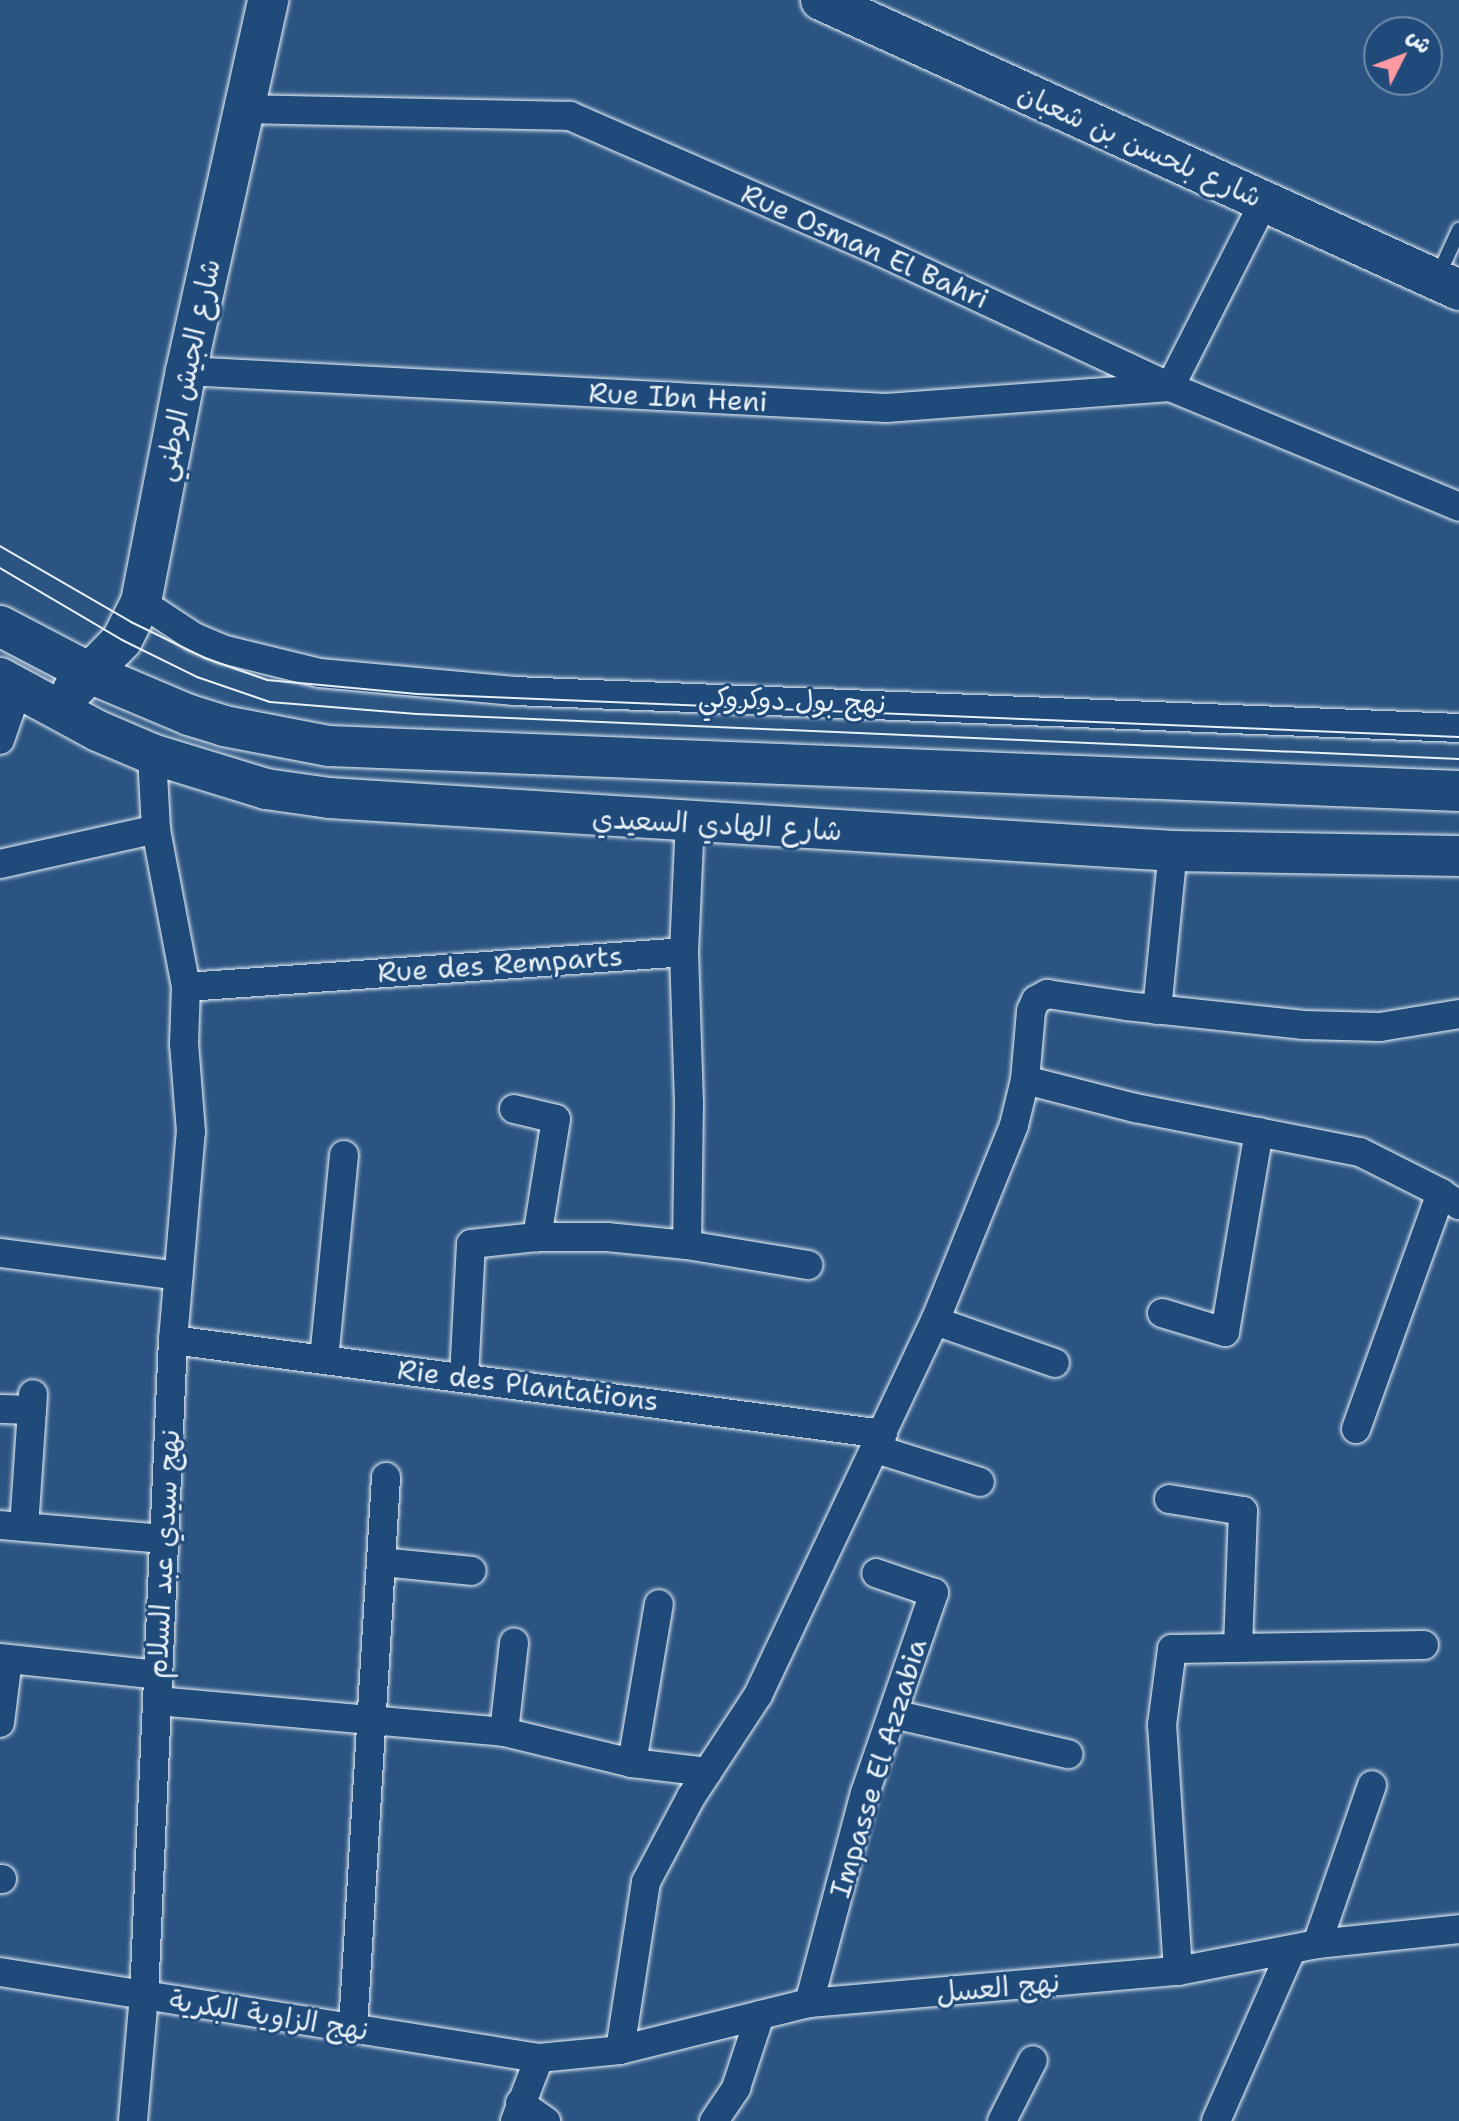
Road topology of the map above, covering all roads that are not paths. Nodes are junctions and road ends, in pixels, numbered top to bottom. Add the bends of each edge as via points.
1 (268, 0) edge
2 (821, 0) edge
3 (243, 109) junction
4 (1264, 202) junction
5 (1459, 230) edge
6 (1448, 285) edge
7 (186, 371) junction
8 (1170, 387) junction
9 (1459, 507) edge
10 (141, 602) junction
11 (0, 626) edge
12 (92, 674) junction
13 (22, 690) edge
14 (1459, 728) edge
15 (0, 740) edge
16 (152, 754) junction
17 (1459, 791) edge
18 (690, 822) junction
19 (156, 829) junction
20 (1173, 851) junction
21 (1459, 856) edge
22 (0, 864) edge
23 (684, 952) junction
24 (186, 987) junction
25 (1157, 1010) junction
26 (1459, 1014) edge
27 (1025, 1080) junction
28 (514, 1109) dead end
29 (1259, 1132) junction
30 (344, 1155) dead end
31 (1450, 1199) edge
32 (537, 1237) junction
33 (687, 1245) junction
34 (0, 1253) edge
35 (808, 1265) dead end
36 (179, 1276) junction
37 (1162, 1313) dead end
38 (935, 1321) junction
39 (173, 1340) junction
40 (324, 1359) junction
41 (1055, 1363) dead end
42 (464, 1377) junction
43 (0, 1409) edge
44 (1356, 1429) dead end
45 (879, 1441) junction
46 (386, 1477) dead end
47 (980, 1482) dead end
48 (1169, 1499) dead end
49 (12, 1526) edge
50 (164, 1539) junction
51 (381, 1562) junction
52 (472, 1571) dead end
53 (876, 1573) dead end
54 (659, 1604) dead end
55 (514, 1643) dead end
56 (1424, 1645) dead end
57 (1238, 1648) junction
58 (4, 1659) edge
59 (158, 1688) junction
60 (893, 1714) junction
61 (372, 1719) junction
62 (0, 1723) edge
63 (504, 1732) junction
64 (1068, 1754) dead end
65 (632, 1763) junction
66 (707, 1772) junction
67 (1372, 1785) dead end
68 (1459, 1929) edge
69 (1304, 1948) junction
70 (1178, 1971) junction
71 (0, 1972) edge
72 (144, 1996) junction
73 (809, 2003) junction
74 (760, 2015) junction
75 (353, 2028) junction
76 (620, 2050) junction
77 (539, 2058) junction
78 (1033, 2060) dead end
79 (518, 2112) edge
80 (133, 2121) edge
81 (546, 2121) edge
82 (714, 2121) edge
83 (1002, 2121) edge
84 (1216, 2121) edge

1 - 3 main road, شارع الجيش الوطني
2 - 4 main road, شارع بلحسن بن شعبان
3 - 7 main road, شارع الجيش الوطني
3 - 8 street, Rue Osman El Bahri via 570,116 879,251
4 - 6 main road, شارع بلحسن بن شعبان
4 - 8 street
5 - 6 lane
7 - 8 street, Rue Ibn Heni via 886,408
7 - 10 main road, شارع الجيش الوطني
8 - 9 street, Rue Osman El Bahri
10 - 12 main road, شارع الجيش الوطني via 122,640
10 - 14 street, نهج بول دوكروكي via 222,649 320,673 514,691
11 - 12 main road
12 - 13 main road, شارع الجيش الوطني
12 - 17 main road via 224,726 329,746
13 - 15 street
13 - 16 main road, شارع الهادي السعيدي
16 - 18 main road, شارع الهادي السعيدي via 266,789 329,798
16 - 19 street, نهج سيدي عبد السلام
18 - 20 main road, شارع الهادي السعيدي
18 - 23 street
19 - 22 street
19 - 24 street, نهج سيدي عبد السلام
20 - 21 main road, شارع الهادي السعيدي
20 - 25 street
23 - 24 street, Rue des Remparts
23 - 33 street
24 - 36 street, نهج سيدي عبد السلام via 191,1132
25 - 26 street via 1380,1027
25 - 27 street via 1042,996 1031,1011
27 - 29 street
27 - 38 street via 998,1167
28 - 32 street via 556,1119
29 - 31 street via 1360,1152
29 - 37 street via 1225,1332
30 - 40 street
31 - 44 street
32 - 33 street
32 - 42 street via 471,1244
33 - 35 street
34 - 36 street
36 - 39 street, نهج سيدي عبد السلام
38 - 41 street
38 - 45 street
39 - 40 street, Rie des Plantations
39 - 50 street, نهج سيدي عبد السلام
40 - 42 street, Rie des Plantations
42 - 45 street, Rie des Plantations
43 - 49 street via 33,1402
45 - 47 street, Rie des Plantations
45 - 66 street via 758,1695
46 - 51 street
48 - 57 street via 1243,1511
49 - 50 street
50 - 59 street, نهج سيدي عبد السلام
51 - 52 street
51 - 61 street
53 - 60 street, Impasse El Azzabia via 934,1593
54 - 65 street
55 - 63 street
56 - 57 street
57 - 70 street via 1172,1649 1162,1725
58 - 59 street
58 - 62 street
59 - 61 street
59 - 72 street, نهج سيدي عبد السلام
60 - 64 street
60 - 73 street, Impasse El Azzabia via 865,1793
61 - 63 street
61 - 75 street
63 - 65 street
65 - 66 street
66 - 76 street via 646,1882
67 - 69 street
68 - 69 street, نهج العسل
69 - 70 street, نهج العسل
69 - 84 street
70 - 73 street, نهج العسل
71 - 72 street, نهج الزاوية البكرية
72 - 75 street, نهج الزاوية البكرية
72 - 80 street, نهج سيدي عبد السلام
73 - 74 street, نهج العسل
74 - 76 street, نهج العسل
74 - 82 street via 736,2088
75 - 77 street, نهج الزاوية البكرية
76 - 77 street, نهج العسل
77 - 79 street
78 - 83 street
79 - 81 street

